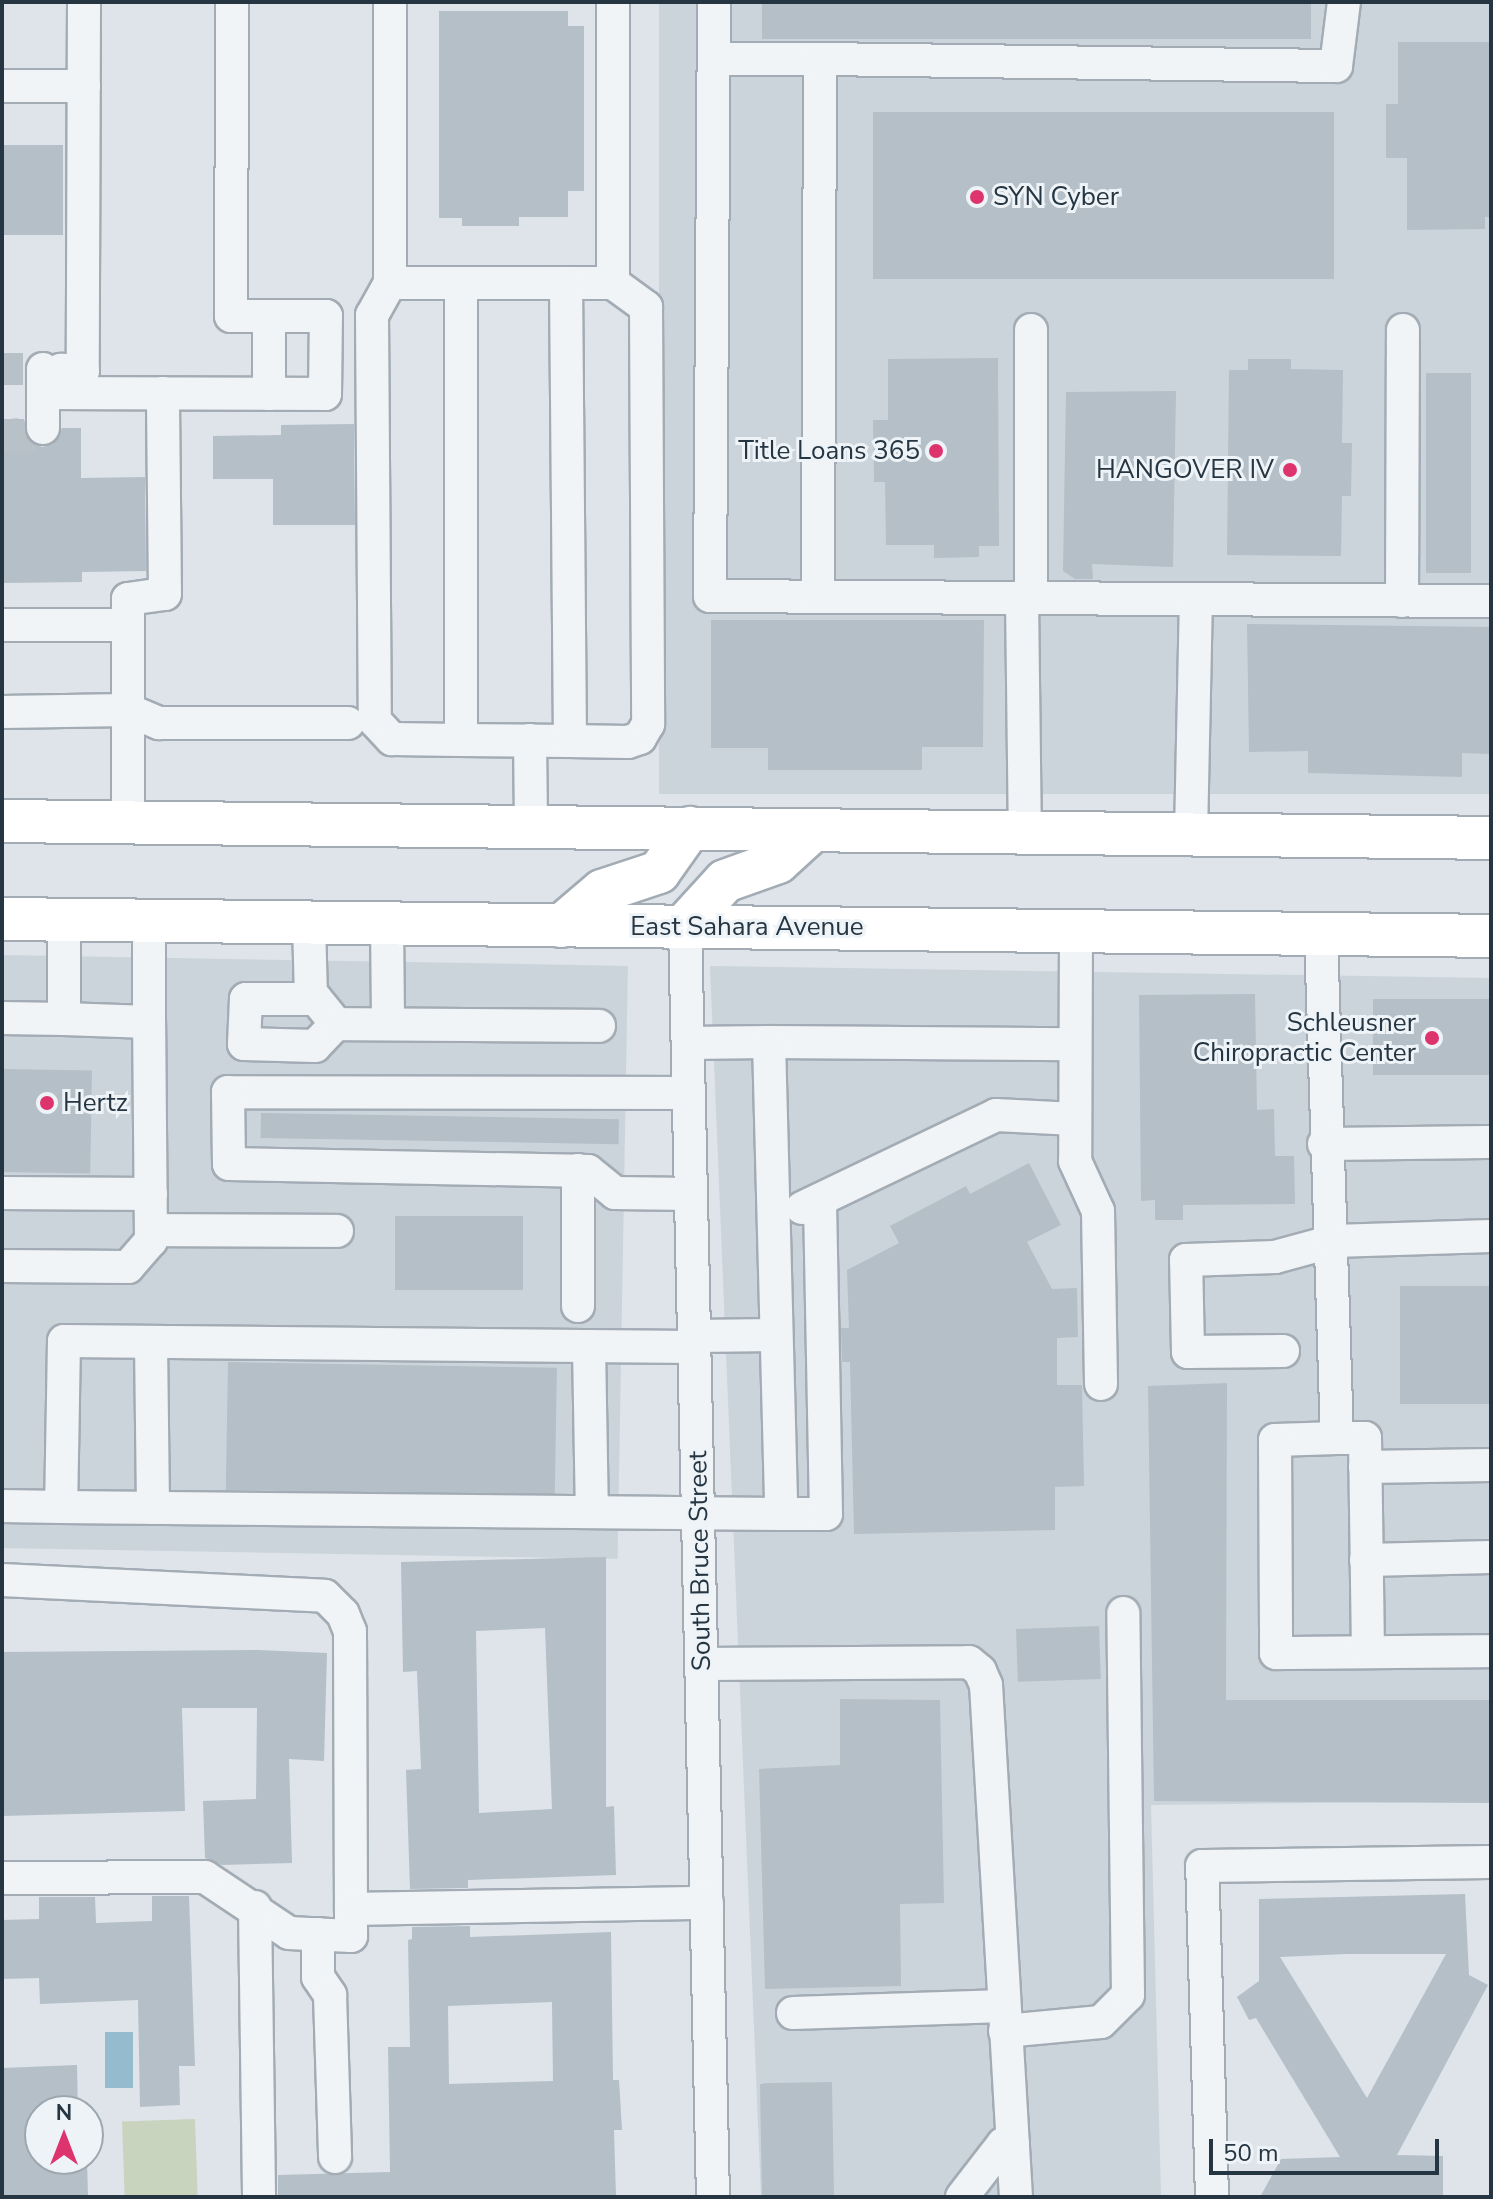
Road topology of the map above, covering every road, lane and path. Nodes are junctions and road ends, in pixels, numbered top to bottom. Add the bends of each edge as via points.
1 (84, 2) edge
2 (232, 2) edge
3 (390, 2) edge
4 (613, 2) edge
5 (714, 2) edge
6 (1344, 2) edge
7 (714, 59) junction
8 (820, 59) junction
9 (2, 86) edge
10 (84, 86) junction
11 (390, 283) junction
12 (461, 283) junction
13 (613, 283) junction
14 (566, 284) junction
15 (269, 316) junction
16 (1031, 330) dead end
17 (1403, 330) dead end
18 (46, 379) junction
19 (163, 393) junction
20 (269, 394) junction
21 (43, 428) dead end
22 (818, 597) junction
23 (1027, 598) junction
24 (1196, 599) junction
25 (1402, 601) junction
26 (1491, 601) edge
27 (2, 625) edge
28 (128, 625) junction
29 (128, 710) junction
30 (2, 712) edge
31 (348, 723) dead end
32 (461, 740) junction
33 (530, 740) junction
34 (570, 741) junction
35 (2, 821) edge
36 (128, 821) junction
37 (531, 827) junction
38 (690, 828) junction
39 (812, 831) junction
40 (1025, 832) junction
41 (1191, 835) junction
42 (1491, 838) edge
43 (2, 919) edge
44 (64, 919) junction
45 (149, 921) junction
46 (309, 922) junction
47 (387, 923) junction
48 (685, 925) junction
49 (561, 926) junction
50 (1076, 930) junction
51 (1321, 935) junction
52 (1491, 936) edge
53 (311, 999) junction
54 (2, 1018) edge
55 (64, 1019) junction
56 (149, 1022) junction
57 (336, 1024) junction
58 (388, 1024) junction
59 (599, 1026) dead end
60 (769, 1042) junction
61 (688, 1043) junction
62 (1075, 1044) junction
63 (689, 1093) junction
64 (1075, 1119) junction
65 (1491, 1142) edge
66 (1324, 1144) junction
67 (578, 1170) junction
68 (2, 1193) edge
69 (151, 1194) junction
70 (691, 1194) junction
71 (820, 1200) junction
72 (774, 1222) junction
73 (151, 1230) junction
74 (337, 1231) dead end
75 (1491, 1236) edge
76 (1334, 1241) junction
77 (2, 1266) edge
78 (578, 1306) dead end
79 (776, 1335) junction
80 (151, 1342) junction
81 (695, 1342) junction
82 (589, 1346) junction
83 (1283, 1351) dead end
84 (1101, 1384) dead end
85 (1337, 1438) junction
86 (1491, 1465) edge
87 (1365, 1467) junction
88 (2, 1506) edge
89 (61, 1507) junction
90 (153, 1508) junction
91 (592, 1511) junction
92 (699, 1512) junction
93 (781, 1514) junction
94 (1491, 1557) edge
95 (1366, 1560) junction
96 (2, 1580) edge
97 (1123, 1613) dead end
98 (1491, 1651) edge
99 (1368, 1652) junction
100 (702, 1664) junction
101 (1491, 1862) edge
102 (2, 1878) edge
103 (707, 1903) junction
104 (255, 1907) junction
105 (351, 1909) junction
106 (318, 1934) junction
107 (793, 2013) dead end
108 (1005, 2018) junction
109 (1013, 2144) junction
110 (335, 2157) dead end
111 (259, 2197) edge
112 (713, 2197) edge
113 (962, 2197) edge
114 (1016, 2197) edge
115 (1212, 2197) edge

1 - 10 street
2 - 15 street via 231,316
3 - 11 street
4 - 13 street
5 - 7 street
6 - 8 street via 1336,66
7 - 8 street
7 - 22 street via 710,596
8 - 22 street
9 - 10 street
10 - 18 street via 83,371
11 - 12 street
11 - 32 street via 372,315 375,721 392,739
12 - 14 street
12 - 32 street
13 - 14 street
13 - 34 street via 646,307 648,322 648,724 640,738 628,742
14 - 34 street
15 - 20 street
15 - 20 street via 326,316 325,394
16 - 23 street
17 - 25 street
18 - 19 street
18 - 21 street
19 - 20 street
19 - 28 street via 165,594 128,599
22 - 23 street
23 - 24 street
23 - 40 street
24 - 25 street
24 - 41 street
25 - 26 street
27 - 28 street
28 - 29 street
29 - 30 street
29 - 31 street via 159,723
29 - 36 street
32 - 33 street
33 - 34 street
33 - 37 street
35 - 36 main road
36 - 37 main road
37 - 38 main road
38 - 39 main road
38 - 49 main road via 659,872 602,891
39 - 40 main road
39 - 48 main road via 778,862 725,881
40 - 41 main road
41 - 42 main road
43 - 44 main road, East Sahara Avenue
44 - 45 main road, East Sahara Avenue
44 - 55 street
45 - 46 main road, East Sahara Avenue
45 - 56 street
46 - 47 main road, East Sahara Avenue
46 - 53 street
47 - 49 main road, East Sahara Avenue
47 - 58 street
48 - 49 main road, East Sahara Avenue
48 - 50 main road, East Sahara Avenue
48 - 61 street, South Bruce Street
50 - 51 main road, East Sahara Avenue
50 - 62 street
51 - 52 main road, East Sahara Avenue
51 - 66 street
53 - 57 street
53 - 57 street via 246,999 244,1044 315,1046
54 - 55 street
55 - 56 street
56 - 69 street
57 - 58 street
58 - 59 street
60 - 61 street
60 - 62 street
60 - 72 street
61 - 63 street, South Bruce Street
62 - 64 street
63 - 67 street via 228,1092 229,1164
63 - 70 street, South Bruce Street
64 - 71 street via 996,1115
64 - 84 street via 1075,1161 1098,1211
65 - 66 street
66 - 76 street
67 - 70 street via 588,1171 615,1193
67 - 78 street
68 - 69 street
69 - 73 street
70 - 81 street, South Bruce Street
71 - 72 street
71 - 93 street via 826,1514
72 - 79 street
73 - 74 street
73 - 77 street via 151,1241 128,1267
75 - 76 street
76 - 83 street via 1275,1257 1186,1260 1188,1352
76 - 85 street
79 - 81 street
79 - 93 street
80 - 82 street
80 - 89 street via 64,1341
80 - 90 street
81 - 82 street
81 - 92 street, South Bruce Street
82 - 91 street
85 - 87 street via 1365,1438
85 - 99 street via 1275,1440 1276,1653
86 - 87 street
87 - 95 street
88 - 89 street
89 - 90 street
90 - 91 street
91 - 92 street
92 - 93 street
92 - 100 street, South Bruce Street
94 - 95 street
95 - 99 street
96 - 105 street via 325,1596 343,1614 350,1631
97 - 108 street via 1128,1995 1101,2022
98 - 99 street
100 - 103 street, South Bruce Street
100 - 108 street via 976,1664 986,1685
101 - 115 street via 1202,1866
102 - 104 street via 205,1877
103 - 105 street
103 - 112 street, South Bruce Street
104 - 106 street via 289,1933
104 - 111 street
105 - 106 street via 351,1936
106 - 110 street via 318,1977 330,1995
107 - 108 street
108 - 109 street
109 - 113 street via 1003,2144
109 - 114 street

